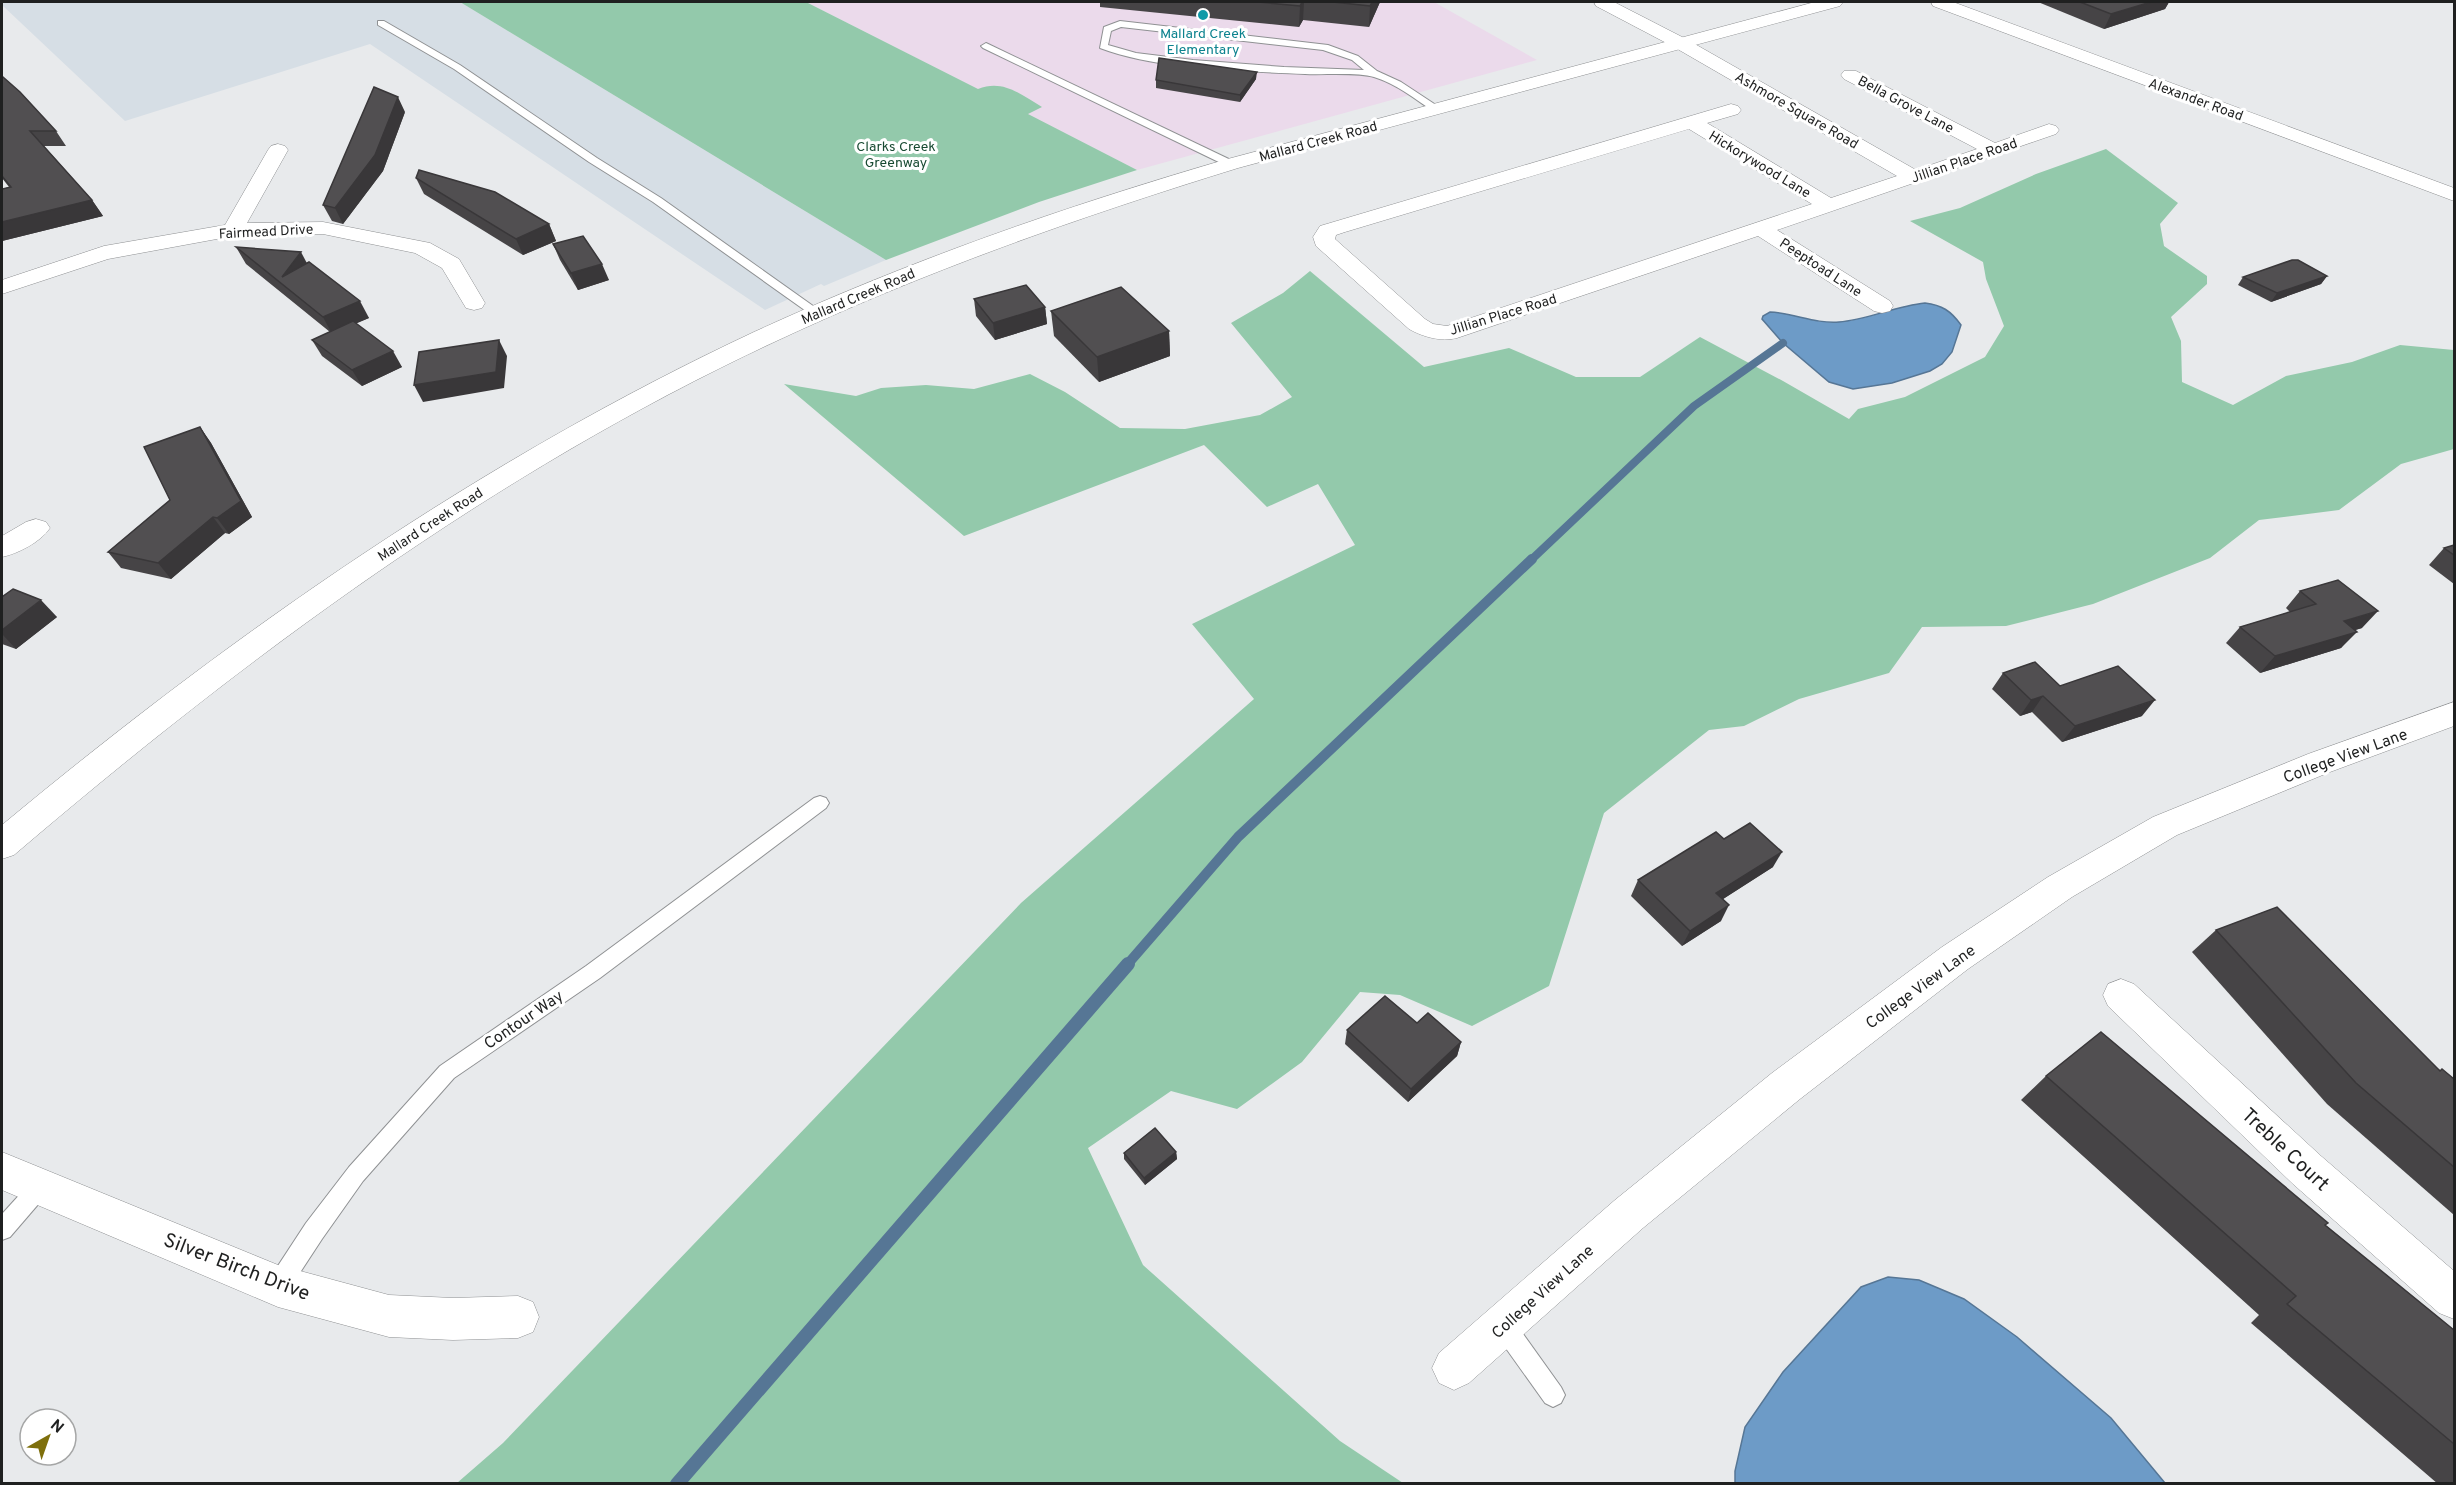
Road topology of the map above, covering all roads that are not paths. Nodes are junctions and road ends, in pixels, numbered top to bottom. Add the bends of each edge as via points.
1 (1602, 2) edge
2 (1834, 2) edge
3 (1939, 2) edge
4 (381, 23) dead end
5 (1680, 43) junction
6 (986, 46) dead end
7 (1374, 73) junction
8 (1850, 75) dead end
9 (1437, 109) junction
10 (1731, 110) dead end
11 (1691, 122) junction
12 (2049, 130) dead end
13 (278, 150) dead end
14 (1994, 150) junction
15 (1231, 164) junction
16 (1914, 177) junction
17 (2454, 195) edge
18 (1829, 206) junction
19 (1761, 228) junction
20 (233, 230) junction
21 (2, 287) edge
22 (474, 303) dead end
23 (1882, 306) dead end
24 (817, 313) junction
25 (36, 528) dead end
26 (2, 548) edge
27 (2454, 714) edge
28 (820, 803) dead end
29 (2, 845) edge
30 (2121, 996) dead end
31 (2, 1171) edge
32 (40, 1187) junction
33 (2, 1229) edge
34 (278, 1286) junction
35 (2454, 1298) edge
36 (518, 1317) dead end
37 (1503, 1325) junction
38 (1454, 1368) dead end
39 (1553, 1395) dead end

1 - 5 street, Ashmore Square Road
2 - 5 main road, Mallard Creek Road
3 - 17 street, Alexander Road
4 - 24 lane via 457,67 657,200
5 - 9 main road, Mallard Creek Road
5 - 16 street, Ashmore Square Road
6 - 15 lane
7 - 7 lane via 1355,58 1325,46 1151,26 1120,24 1107,29 1103,46 1122,54 1212,65 1310,73
7 - 9 lane
8 - 14 street, Bella Grove Lane
9 - 15 main road, Mallard Creek Road
10 - 11 street, Jillian Place Road
11 - 18 street, Hickorywood Lane
11 - 19 street, Jillian Place Road via 1337,227 1328,231 1324,242 1417,324 1427,330 1449,333
12 - 14 street, Jillian Place Road
13 - 20 street
14 - 16 street, Jillian Place Road
15 - 24 main road, Mallard Creek Road via 1022,230
16 - 18 street, Jillian Place Road
18 - 19 street, Jillian Place Road
19 - 23 street, Peeptoad Lane
20 - 21 street, Fairmead Drive via 104,253
20 - 22 street, Fairmead Drive via 323,228 422,248 451,264
24 - 29 main road, Mallard Creek Road via 619,412 426,526 268,632 72,785
25 - 26 street
27 - 37 street, College View Lane via 2319,763 2165,826 2060,887 1955,958 1811,1067 1629,1214
28 - 34 lane, Contour Way via 593,972 447,1072 356,1174
30 - 35 street, Treble Court via 2307,1170
31 - 32 street, Silver Birch Drive
32 - 33 lane
32 - 34 street, Silver Birch Drive
34 - 36 street, Silver Birch Drive via 389,1316
37 - 38 street, College View Lane
37 - 39 lane

